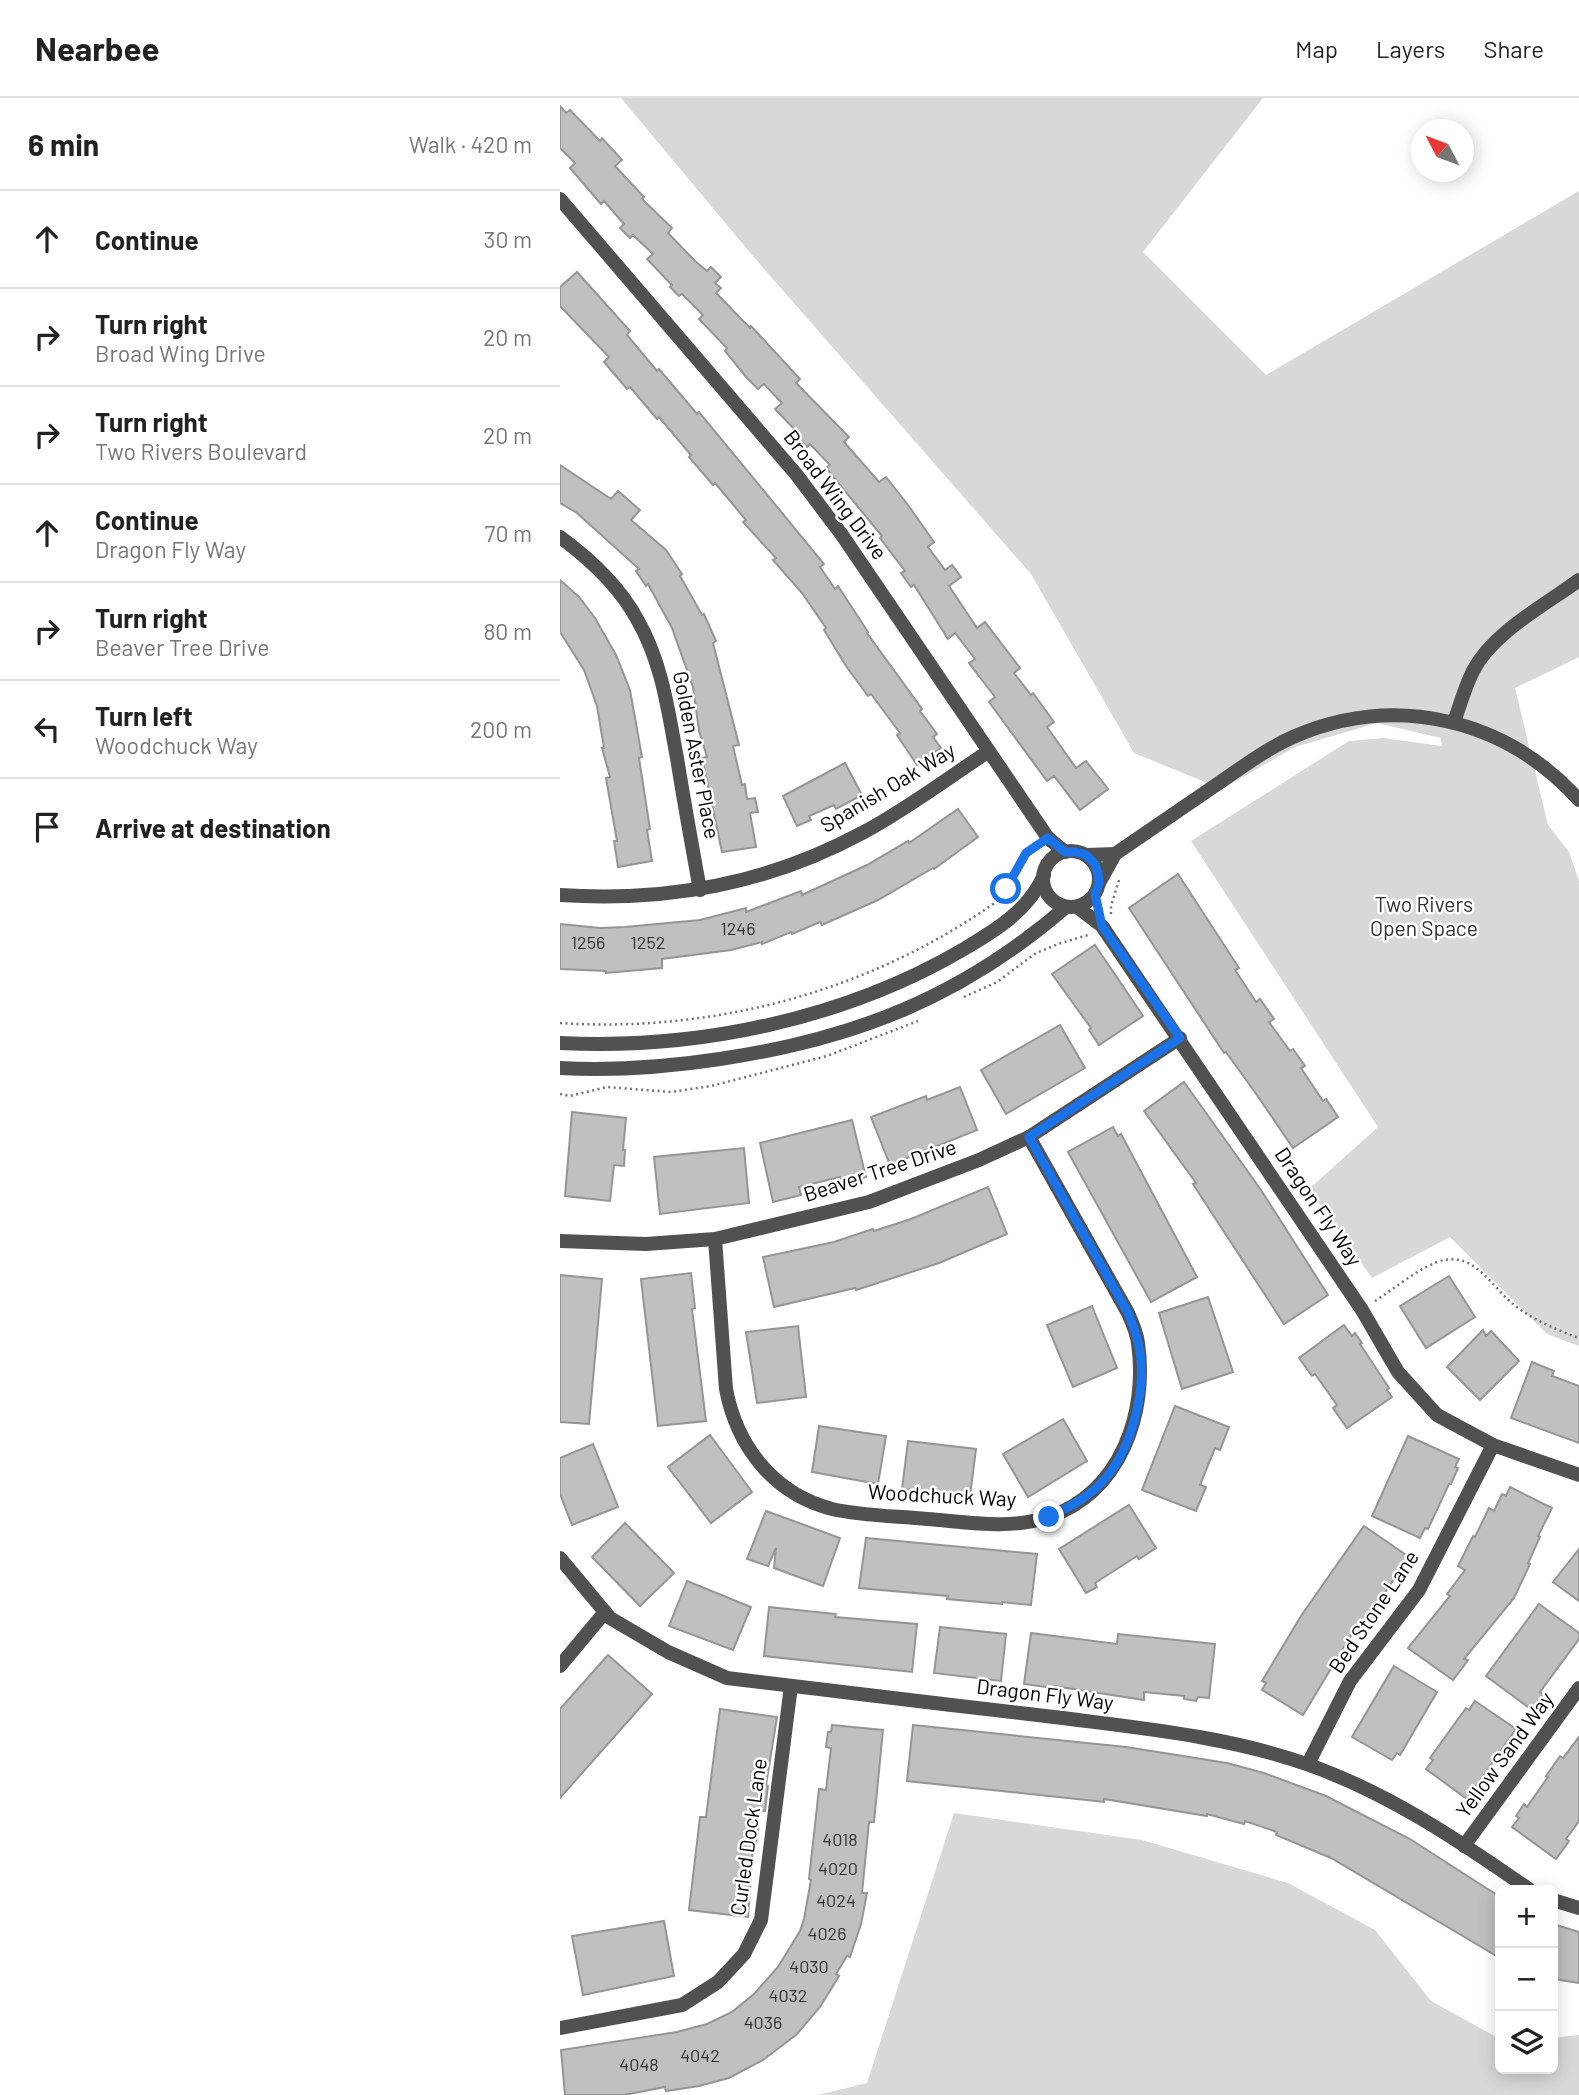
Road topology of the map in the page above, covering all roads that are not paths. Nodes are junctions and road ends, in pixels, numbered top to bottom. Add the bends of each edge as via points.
1 (560, 200) edge
2 (560, 537) edge
3 (1579, 580) edge
4 (1454, 722) junction
5 (989, 751) junction
6 (1579, 800) edge
7 (1048, 838) junction
8 (1065, 852) junction
9 (1115, 854) junction
10 (1086, 855) junction
11 (1046, 869) junction
12 (1097, 889) junction
13 (700, 890) junction
14 (560, 895) edge
15 (1072, 907) junction
16 (1102, 926) junction
17 (1180, 1038) junction
18 (560, 1043) edge
19 (560, 1068) edge
20 (1029, 1137) junction
21 (715, 1239) junction
22 (560, 1241) edge
23 (1493, 1445) junction
24 (1579, 1475) edge
25 (560, 1558) edge
26 (605, 1612) junction
27 (560, 1665) edge
28 (791, 1686) junction
29 (1579, 1688) edge
30 (1308, 1764) junction
31 (1464, 1846) junction
32 (1522, 1885) edge
33 (1558, 1902) edge
34 (1579, 1908) edge
35 (560, 2028) edge

1 - 5 street, Broad Wing Drive via 796,474
2 - 13 street, Golden Aster Place via 611,582 652,648 664,687
3 - 4 street via 1484,654
4 - 6 street via 1523,752
4 - 9 street via 1369,715 1291,738
5 - 7 street, Broad Wing Drive
5 - 13 street, Spanish Oak Way via 854,837 768,872
7 - 8 street, Broad Wing Drive
7 - 11 street
8 - 10 street
8 - 11 street via 1055,856
9 - 10 street
9 - 12 street
10 - 12 street via 1098,873
11 - 15 street via 1048,895 1056,903
11 - 18 street via 1026,906 984,937 935,966 834,1007 744,1029 651,1043
12 - 15 street via 1087,902
12 - 16 street, Dragon Fly Way
13 - 14 street, Spanish Oak Way
15 - 16 street, Dragon Fly Way
15 - 19 street via 947,990 846,1032 697,1062
16 - 17 street, Dragon Fly Way
17 - 20 street, Beaver Tree Drive
17 - 23 street, Dragon Fly Way via 1362,1310 1398,1372 1437,1415
20 - 21 street, Beaver Tree Drive via 869,1202
20 - 21 street, Woodchuck Way via 1128,1313 1138,1341 1140,1376 1132,1433 1117,1463 1096,1488 1049,1517 997,1525 847,1512 805,1500 782,1486 752,1454 730,1412
21 - 22 street, Beaver Tree Drive via 646,1244
23 - 24 street, Dragon Fly Way
23 - 30 street, Bed Stone Lane via 1419,1590 1350,1681
25 - 26 street, Dragon Fly Way
26 - 27 street
26 - 28 street, Dragon Fly Way via 668,1653 727,1678
28 - 30 street, Dragon Fly Way via 1152,1729 1245,1746
28 - 35 street, Curled Dock Lane via 761,1920 744,1954 718,1982 682,2005
29 - 31 street, Yellow Sand Way
30 - 31 street, Dragon Fly Way via 1430,1823
31 - 32 street, Dragon Fly Way
33 - 34 street

